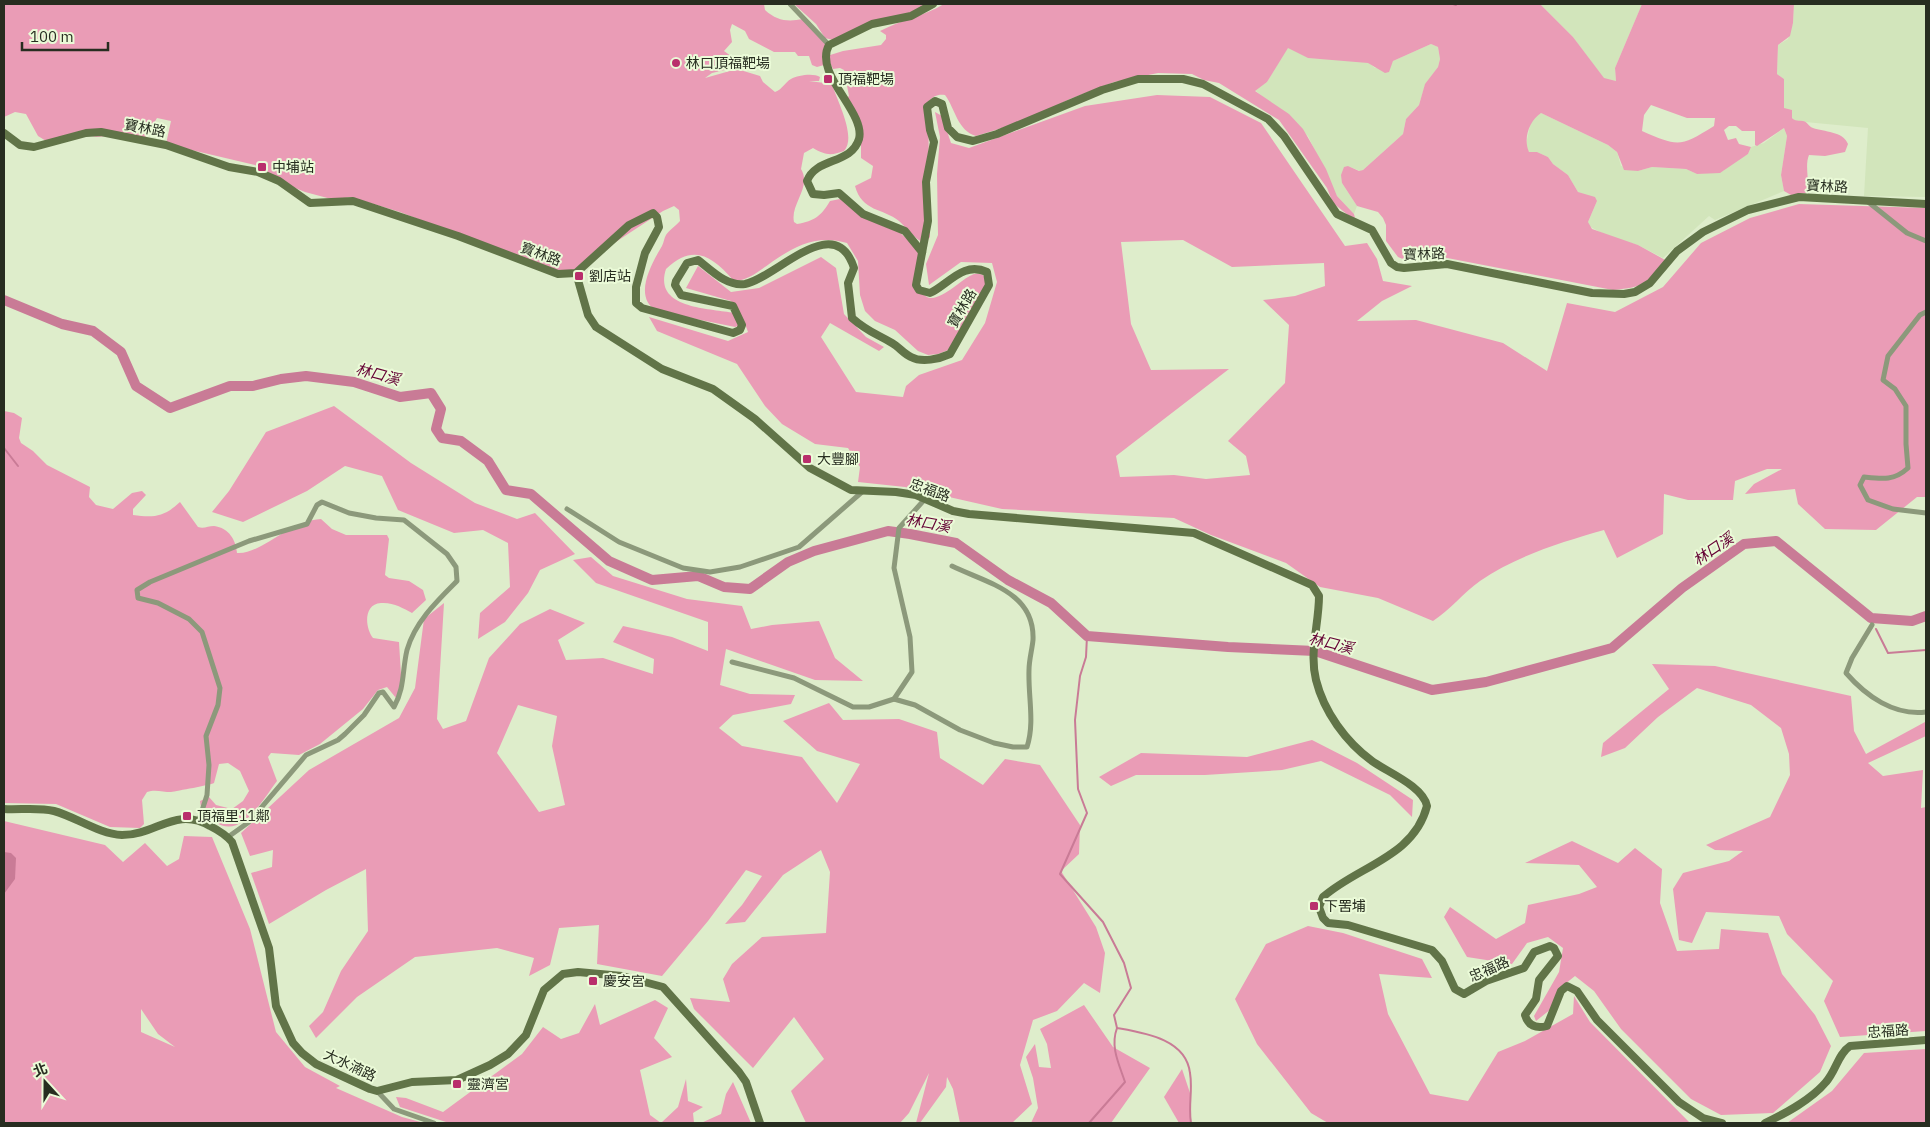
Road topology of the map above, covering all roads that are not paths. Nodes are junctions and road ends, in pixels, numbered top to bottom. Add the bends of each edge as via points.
1 (790, 4) edge
2 (933, 4) edge
3 (829, 45) junction
4 (4, 133) edge
5 (1866, 200) junction
6 (1926, 204) edge
7 (1926, 241) edge
8 (922, 252) junction
9 (576, 273) junction
10 (1926, 312) edge
11 (862, 492) junction
12 (925, 499) junction
13 (567, 509) dead end
14 (1926, 514) edge
15 (952, 566) dead end
16 (1872, 625) dead end
17 (732, 662) dead end
18 (894, 699) junction
19 (1926, 712) edge
20 (4, 808) edge
21 (199, 820) junction
22 (228, 837) junction
23 (1926, 1040) edge
24 (378, 1092) junction
25 (434, 1123) edge
26 (760, 1123) edge
27 (1722, 1123) edge
28 (1765, 1123) edge

1 - 3 street
2 - 3 street via 911,16 872,24
3 - 8 street via 827,65 856,122 859,137 852,151 815,168 807,181 809,189 813,194 839,193 863,214 905,231
4 - 9 street, 寶林路 via 20,145 34,147 101,132 158,142 229,167 258,172 279,181 310,203 353,201 558,274
5 - 6 street, 寶林路
5 - 7 street via 1908,233
5 - 8 street, 寶林路 via 1799,197 1748,210 1688,241 1650,283 1624,294 1592,293 1447,264 1404,268 1390,263 1372,230 1337,214 1284,136 1268,119 1203,84 1183,79 1138,79 972,141 957,137 948,128 945,111 939,101 930,103 927,116 934,142 926,182 928,221
8 - 9 street, 寶林路 via 916,285 923,292 930,294 938,290 958,273 967,270 987,272 990,285 950,354 941,358 913,358 893,343 868,332 852,318 848,283 854,268 850,256 836,246 820,245 803,250 764,277 744,284 725,280 698,260 687,263 676,281 677,290 681,295 733,306 742,321 742,328 735,333 642,308 636,303 636,287 645,253 659,227 655,214 647,214 629,225
9 - 11 street, 忠福路 via 588,315 596,327 662,369 713,389 762,424 810,468 842,487
10 - 14 street via 1920,315 1888,356 1883,380 1895,389 1906,406 1908,468 1890,479 1864,477 1860,485 1868,500 1893,509
11 - 12 street, 忠福路 via 896,492
11 - 13 street via 799,547 740,567 710,572 682,568 620,542
12 - 18 street via 899,528 894,568 910,637 912,672
12 - 27 street, 忠福路 via 953,512 968,514 1194,533 1312,585 1319,596 1315,623 1316,680 1335,723 1372,761 1421,793 1427,806 1403,847 1323,897 1319,906 1323,918 1328,923 1348,925 1432,950 1442,961 1455,990 1464,994 1486,981 1524,968 1534,952 1550,946 1554,948 1558,956 1539,980 1536,999 1524,1015 1529,1024 1547,1026 1561,991 1570,986 1597,1020 1679,1102 1703,1118
15 - 18 street via 1017,596 1029,611 1033,638 1029,670 1032,732 1027,747 994,743 960,730 915,705
16 - 19 street via 1846,673 1873,700 1914,714
17 - 18 street via 794,678 853,708 870,707
20 - 21 street via 51,810 121,835 182,818
21 - 22 street
21 - 22 street via 207,795 209,765 206,736 218,705 220,688 202,632 189,619 158,602 138,598 137,590 249,541 307,524 322,502 376,518 404,520 447,554 458,575 415,631 407,650 402,694 394,707 383,692 379,693 346,734 306,755 249,822
22 - 24 street, 大水湳路 via 269,948 274,999 294,1043 316,1064
23 - 28 street, 忠福路 via 1850,1046 1826,1082 1796,1106
24 - 25 street via 394,1108
24 - 26 street, 大水湳路 via 412,1082 457,1080 490,1065 513,1050 526,1035 544,990 563,974 578,972 622,976 663,987 739,1072 746,1082

